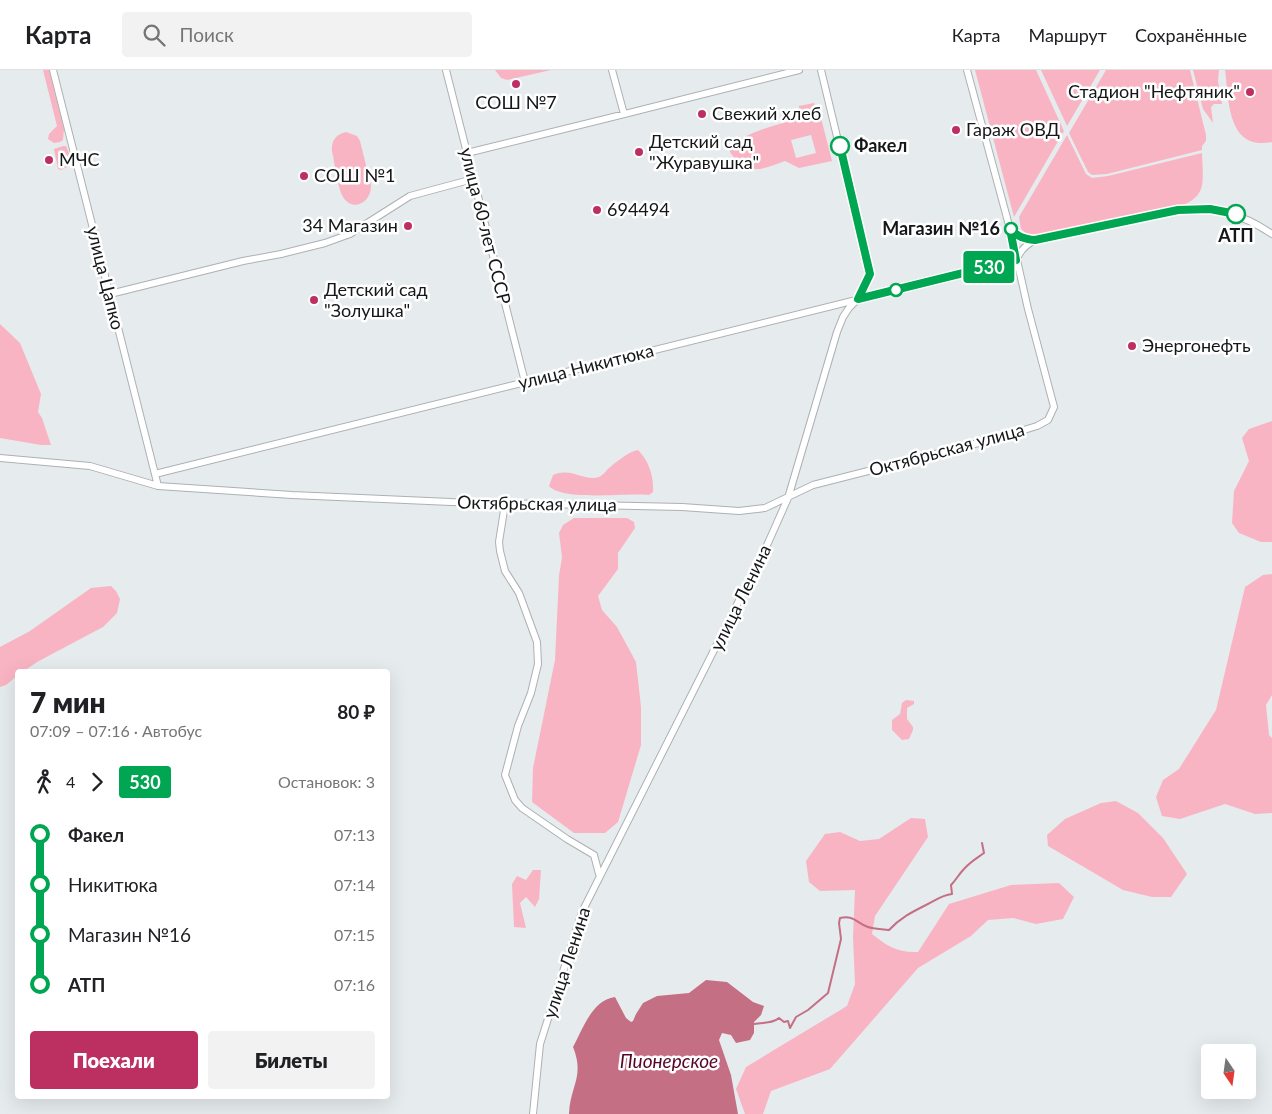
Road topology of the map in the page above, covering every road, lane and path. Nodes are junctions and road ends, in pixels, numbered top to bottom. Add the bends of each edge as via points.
1 (53, 70) edge
2 (446, 70) edge
3 (612, 70) edge
4 (799, 70) edge
5 (821, 70) edge
6 (967, 70) edge
7 (624, 114) junction
8 (467, 153) junction
9 (473, 178) junction
10 (1010, 229) junction
11 (1272, 234) edge
12 (1035, 240) junction
13 (1016, 260) junction
14 (110, 294) junction
15 (858, 299) junction
16 (525, 382) junction
17 (0, 458) edge
18 (155, 474) junction
19 (158, 486) junction
20 (788, 498) junction
21 (506, 504) junction
22 (610, 854) junction
23 (594, 855) junction
24 (600, 875) junction
25 (533, 1114) edge

1 - 14 street, улица Цапко
2 - 8 street, улица 60-лет СССР
3 - 7 street
4 - 7 street
5 - 15 street, улица Ленина via 870,274
6 - 10 street
7 - 8 street
8 - 9 street, улица 60-лет СССР
9 - 14 street via 403,199 350,234 325,243
9 - 16 street, улица 60-лет СССР
10 - 12 street via 1024,239
10 - 13 street
11 - 12 street via 1238,215 1216,209 1198,209 1178,210
12 - 13 street via 1019,253
13 - 15 street, улица Никитюка
13 - 20 street, Октябрьская улица via 1054,407 1048,420 998,438 813,485
14 - 18 street, улица Цапко
15 - 16 street, улица Никитюка
15 - 20 street, улица Ленина via 849,308 837,332
16 - 18 street, улица Никитюка
17 - 19 street, Октябрьская улица via 90,466
18 - 19 street, улица Цапко
19 - 21 street, Октябрьская улица
20 - 21 street, Октябрьская улица via 765,508 739,511
20 - 22 street, улица Ленина via 755,570
21 - 23 street via 500,551 504,571 519,594 537,642 538,664 505,775 515,800 522,808
22 - 23 street
22 - 24 street, улица Ленина
23 - 24 street
24 - 25 street, улица Ленина via 582,912 540,1044

